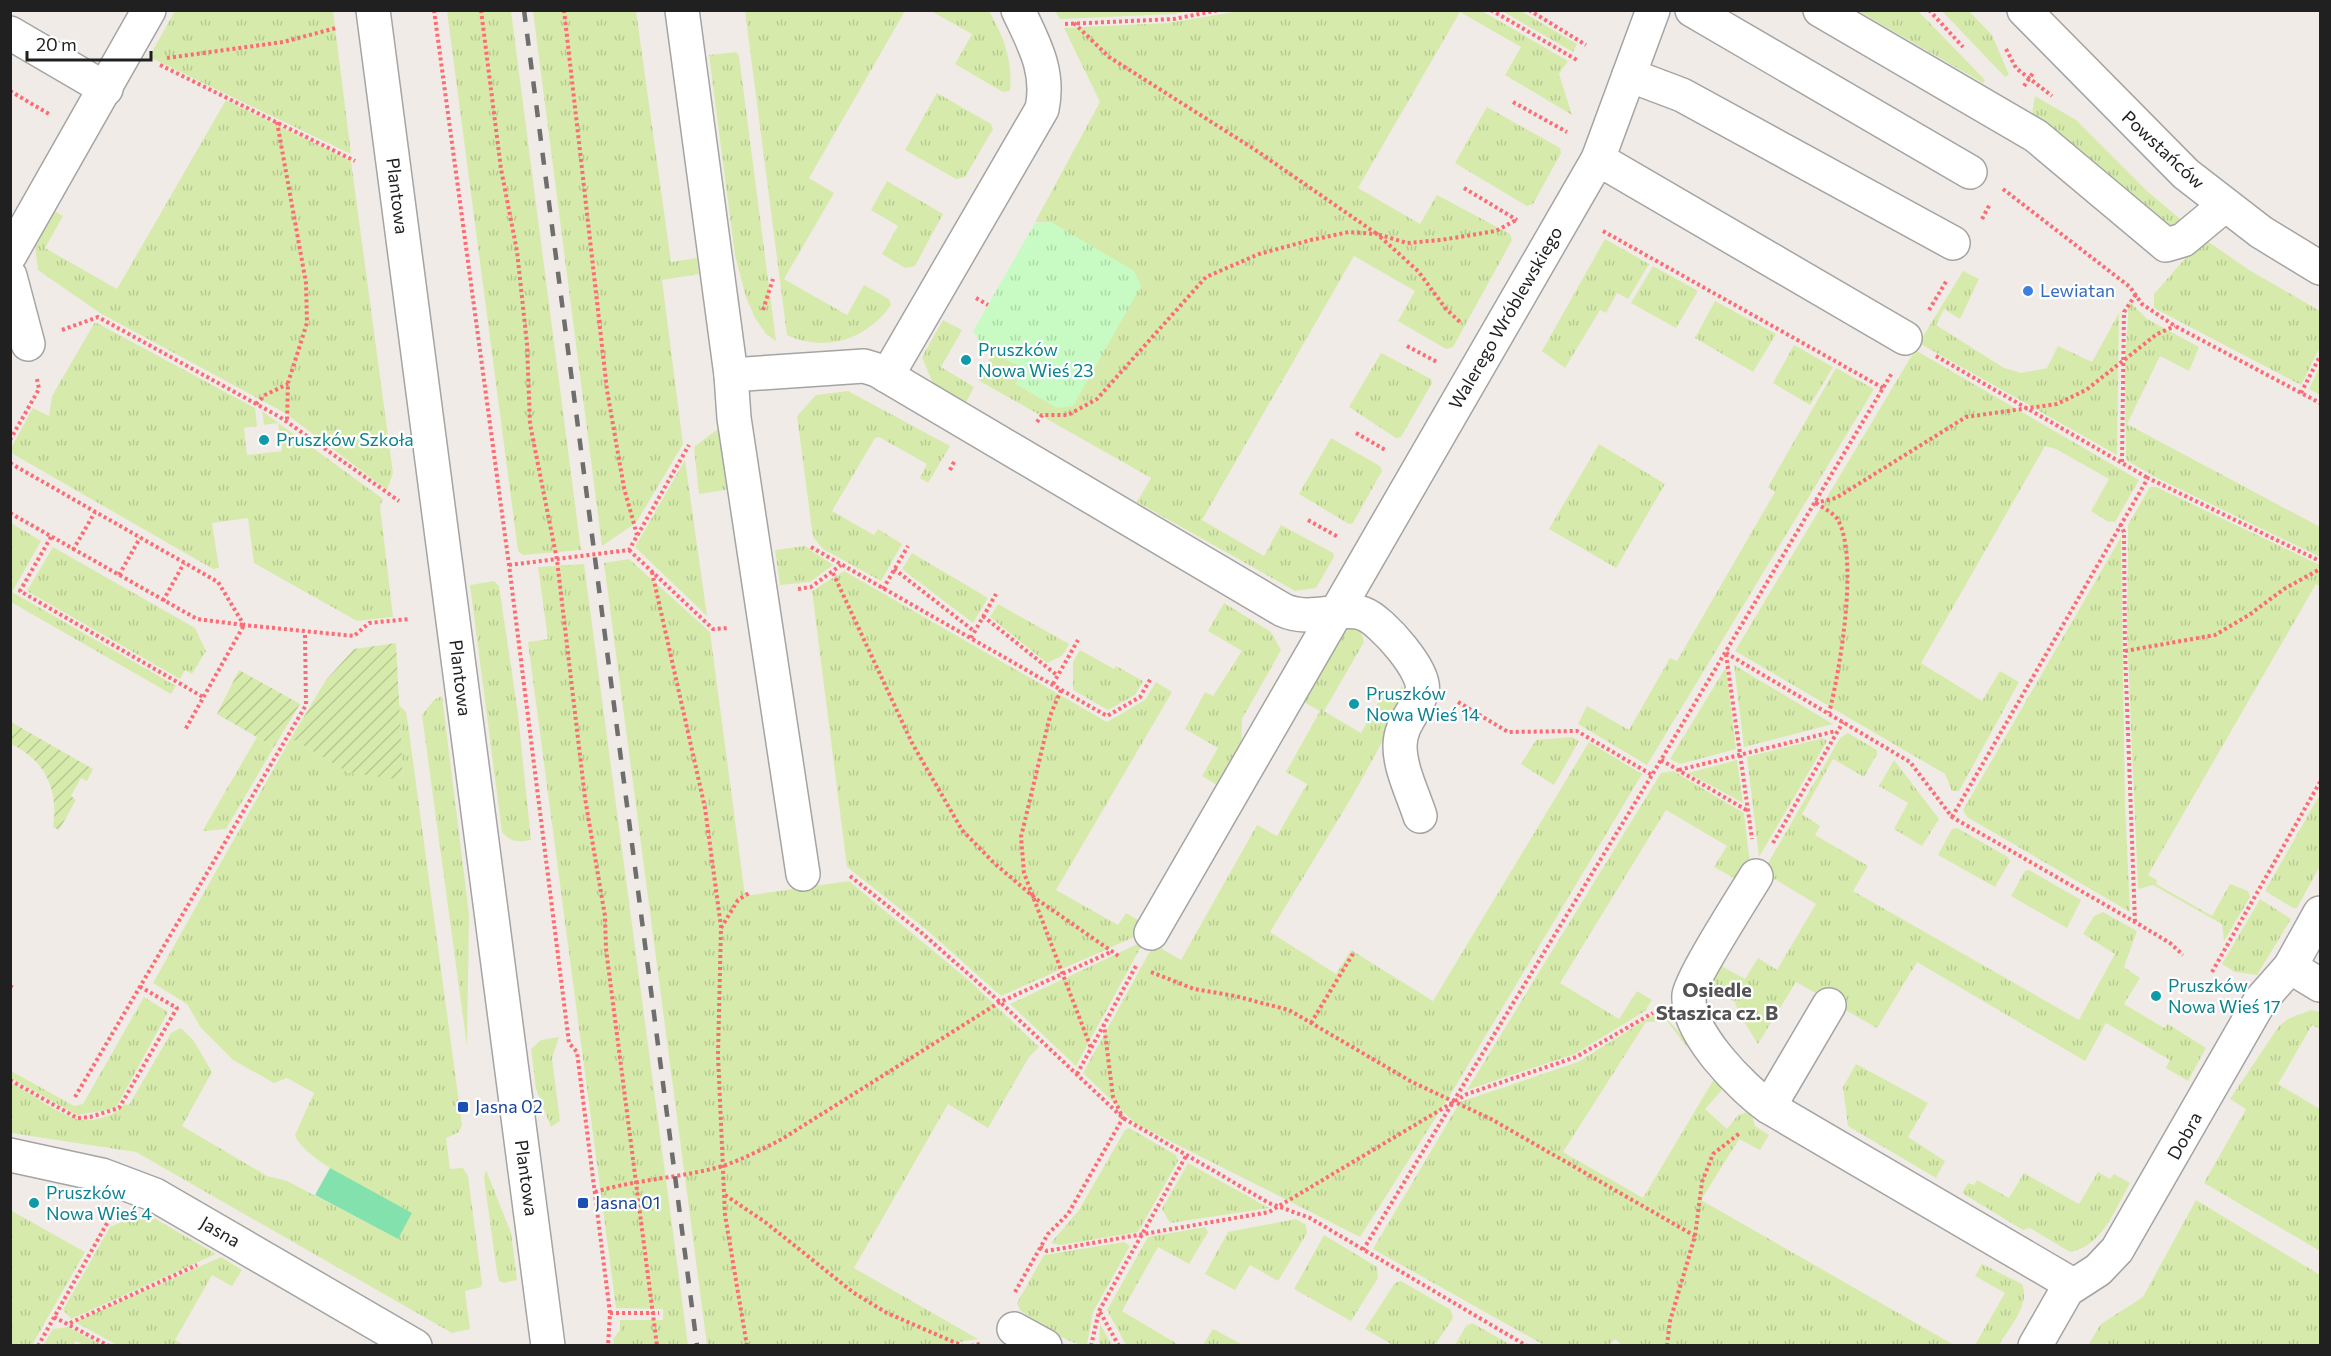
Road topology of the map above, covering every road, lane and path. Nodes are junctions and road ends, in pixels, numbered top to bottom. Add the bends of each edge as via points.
1 (149, 10) edge
2 (373, 10) edge
3 (434, 10) edge
4 (481, 10) edge
5 (564, 10) edge
6 (682, 10) edge
7 (1018, 10) edge
8 (1219, 10) edge
9 (1491, 10) edge
10 (1528, 10) edge
11 (1692, 10) edge
12 (1820, 10) edge
13 (2024, 10) edge
14 (1648, 12) edge
15 (1074, 23) junction
16 (1060, 24) dead end
17 (342, 27) dead end
18 (10, 33) edge
19 (1586, 45) dead end
20 (1577, 60) dead end
21 (2036, 70) dead end
22 (1629, 75) junction
23 (106, 89) junction
24 (1513, 102) dead end
25 (2007, 117) junction
26 (277, 122) junction
27 (1569, 133) dead end
28 (1598, 159) junction
29 (361, 164) dead end
30 (1983, 178) joint
31 (1464, 188) dead end
32 (1990, 202) dead end
33 (2225, 205) junction
34 (1516, 219) junction
35 (1522, 223) dead end
36 (1603, 231) dead end
37 (1377, 234) junction
38 (1965, 236) joint
39 (10, 255) edge
40 (2320, 268) edge
41 (1950, 275) dead end
42 (10, 276) edge
43 (2136, 294) junction
44 (1927, 313) dead end
45 (1461, 324) dead end
46 (2175, 326) junction
47 (27, 344) joint
48 (1407, 346) dead end
49 (1918, 346) joint
50 (2320, 356) edge
51 (2121, 362) junction
52 (1438, 363) dead end
53 (1894, 370) dead end
54 (731, 375) junction
55 (887, 376) junction
56 (288, 383) junction
57 (1883, 388) junction
58 (2301, 393) junction
59 (2320, 403) edge
60 (256, 404) junction
61 (30, 406) dead end
62 (2025, 407) junction
63 (287, 422) junction
64 (1356, 433) dead end
65 (10, 440) edge
66 (689, 445) dead end
67 (1388, 451) dead end
68 (1017, 453) junction
69 (956, 460) dead end
70 (10, 463) edge
71 (2122, 463) junction
72 (950, 470) dead end
73 (2148, 478) junction
74 (400, 502) dead end
75 (1815, 503) junction
76 (95, 512) junction
77 (10, 513) edge
78 (1308, 520) dead end
79 (2120, 523) junction
80 (637, 535) junction
81 (51, 537) junction
82 (140, 538) junction
83 (1349, 543) dead end
84 (908, 546) dead end
85 (811, 547) dead end
86 (73, 550) junction
87 (629, 550) junction
88 (557, 560) junction
89 (2320, 561) edge
90 (184, 563) junction
91 (509, 565) junction
92 (841, 565) junction
93 (894, 569) junction
94 (2320, 569) edge
95 (652, 572) junction
96 (833, 573) junction
97 (119, 575) junction
98 (883, 589) junction
99 (996, 594) dead end
100 (163, 601) junction
101 (764, 610) junction
102 (1334, 614) junction
103 (983, 616) junction
104 (409, 619) dead end
105 (244, 625) junction
106 (974, 631) junction
107 (305, 633) junction
108 (971, 638) junction
109 (1078, 640) dead end
110 (2125, 651) junction
111 (1726, 653) junction
112 (1058, 676) junction
113 (1151, 678) dead end
114 (1053, 684) junction
115 (1423, 684) junction
116 (1062, 689) junction
117 (203, 697) junction
118 (1829, 713) junction
119 (1843, 722) junction
120 (185, 730) dead end
121 (1837, 731) junction
122 (1741, 753) junction
123 (1661, 760) junction
124 (1679, 770) junction
125 (1652, 775) junction
126 (2320, 782) edge
127 (1748, 811) junction
128 (1420, 816) dead end
129 (1952, 817) junction
130 (803, 874) dead end
131 (850, 876) dead end
132 (1756, 876) junction
133 (749, 893) dead end
134 (1035, 897) junction
135 (2320, 913) edge
136 (2135, 922) junction
137 (722, 928) junction
138 (1151, 933) junction
139 (1111, 951) junction
140 (1354, 952) dead end
141 (2182, 955) dead end
142 (1136, 966) junction
143 (2290, 968) junction
144 (2212, 972) dead end
145 (1061, 975) junction
146 (2320, 985) edge
147 (139, 986) junction
148 (1000, 1002) junction
149 (1659, 1003) dead end
150 (1829, 1005) dead end
151 (1311, 1023) junction
152 (1104, 1025) junction
153 (1091, 1048) junction
154 (1077, 1074) junction
155 (10, 1080) edge
156 (75, 1097) dead end
157 (1454, 1102) junction
158 (1769, 1107) junction
159 (1123, 1119) junction
160 (1742, 1132) dead end
161 (10, 1155) edge
162 (1186, 1156) junction
163 (723, 1166) junction
164 (636, 1182) junction
165 (129, 1184) junction
166 (595, 1192) junction
167 (724, 1194) junction
168 (1281, 1206) junction
169 (1142, 1234) junction
170 (1695, 1236) junction
171 (1040, 1247) junction
172 (1363, 1250) junction
173 (202, 1263) dead end
174 (2073, 1285) junction
175 (1100, 1311) junction
176 (610, 1313) junction
177 (656, 1313) junction
178 (54, 1317) junction
179 (1004, 1321) junction
180 (70, 1323) junction
181 (38, 1346) edge
182 (109, 1346) edge
183 (415, 1346) edge
184 (548, 1346) edge
185 (608, 1346) edge
186 (657, 1346) edge
187 (747, 1346) edge
188 (963, 1346) edge
189 (971, 1346) edge
190 (1045, 1346) edge
191 (1091, 1346) edge
192 (1119, 1346) edge
193 (1527, 1346) edge
194 (1667, 1346) edge
195 (2035, 1346) edge

1 - 23 street
2 - 184 street, Plantowa
3 - 91 path
4 - 88 path via 501,169 517,251 527,344 530,424
5 - 80 path via 607,390 624,488
6 - 54 street
7 - 55 street via 1045,76 1042,109
8 - 15 path via 1174,19
9 - 20 path
10 - 19 path
11 - 30 street
12 - 25 street
13 - 33 street, Powstańców via 2154,144
14 - 22 street, Walerego Wróblewskiego
15 - 16 path
15 - 37 path via 1109,57 1254,149
17 - 26 path via 283,42 151,61
18 - 23 street
21 - 25 path
22 - 28 street, Walerego Wróblewskiego
22 - 38 street via 1682,95
23 - 39 street
24 - 27 path
25 - 33 street via 2036,136 2166,245 2183,240
26 - 29 path
26 - 56 path via 306,283 307,322
28 - 49 street
28 - 102 street, Walerego Wróblewskiego
30 - 43 path
31 - 34 path
32 - 38 path
33 - 40 street, Powstańców
34 - 35 path
34 - 37 path via 1496,231 1441,240 1407,243
36 - 57 path
37 - 45 path via 1418,271
37 - 68 path via 1349,232 1311,240 1259,254 1206,277 1097,399 1068,415 1042,415
41 - 44 path
42 - 47 street
43 - 46 path via 2142,304
43 - 51 path via 2124,312
46 - 51 path via 2157,334
46 - 58 path
47 - 60 path via 98,317
48 - 52 path
49 - 62 path
50 - 58 path
51 - 62 path via 2057,404
51 - 71 path
53 - 57 path
54 - 55 street via 864,366
54 - 101 street via 734,418
55 - 68 street
56 - 60 path
56 - 63 path
57 - 75 path
58 - 59 path
60 - 63 path
61 - 65 path
62 - 71 path
62 - 75 path via 1966,417 1836,498
63 - 74 path
64 - 67 path
66 - 80 path
68 - 102 street via 1283,610 1307,616
69 - 72 path
70 - 76 path
71 - 73 path
73 - 79 path
73 - 89 path
75 - 111 path via 1730,640
75 - 118 path via 1836,517 1845,536 1848,558 1837,675
76 - 82 path
76 - 86 path
77 - 81 path
78 - 83 path
79 - 110 path via 2124,532
79 - 129 path
80 - 87 path
81 - 86 path
81 - 117 path via 20,591
82 - 90 path
82 - 97 path
84 - 93 path
85 - 92 path
86 - 97 path
87 - 88 path
87 - 95 path
88 - 91 path
88 - 164 path
90 - 100 path
90 - 105 path via 218,582
91 - 166 path via 569,1043 577,1052
92 - 96 path
92 - 98 path
93 - 98 path
93 - 106 path
94 - 110 path via 2215,635
95 - 101 path via 714,629
95 - 137 path via 705,808
96 - 101 path
96 - 134 path via 912,743 962,830
97 - 100 path
98 - 108 path
99 - 103 path
100 - 105 path via 197,619
101 - 130 street
102 - 115 street via 1360,612 1372,617 1405,654
102 - 138 street, Walerego Wróblewskiego
103 - 106 path
103 - 112 path
104 - 107 path via 369,623 354,636
105 - 107 path
105 - 117 path
106 - 108 path
107 - 147 path via 306,705
108 - 114 path
109 - 112 path
110 - 136 path
111 - 118 path
111 - 122 path
111 - 123 path
112 - 114 path
113 - 116 path via 1140,697 1107,716
114 - 116 path
115 - 125 path via 1508,732 1577,731
115 - 128 street via 1401,732 1400,746
116 - 134 path via 1050,716 1021,837 1024,873
117 - 120 path
118 - 119 path
119 - 121 path
119 - 129 path via 1910,762
121 - 122 path
121 - 132 path
122 - 124 path
122 - 127 path
123 - 124 path
123 - 125 path
124 - 127 path
125 - 157 path
126 - 144 path
127 - 132 path
129 - 136 path
131 - 148 path
132 - 158 street via 1689,996 1692,1016 1703,1037 1752,1095
133 - 137 path via 738,900
134 - 139 path
134 - 145 path
135 - 143 street, Dobra
136 - 141 path
137 - 163 path via 718,1055
138 - 139 path
138 - 142 path
139 - 142 path
139 - 145 path
140 - 151 path
142 - 151 path via 1194,989 1289,1010
142 - 152 path
143 - 146 street
143 - 174 street, Dobra via 2260,1001 2117,1250 2098,1270
145 - 148 path
145 - 153 path
147 - 155 path via 177,1008 119,1108 90,1118 77,1118
147 - 156 path
148 - 154 path
148 - 163 path via 782,1139
149 - 157 path via 1653,1013 1576,1057 1467,1094
150 - 158 street
151 - 157 path
152 - 153 path
152 - 159 path via 1113,1097
153 - 154 path
154 - 159 path
157 - 168 path
157 - 170 path via 1491,1119
157 - 172 path
158 - 174 street
159 - 162 path
159 - 171 path via 1068,1214
160 - 170 path via 1718,1147 1709,1161 1702,1182
161 - 165 street, Jasna
162 - 168 path
162 - 169 path
163 - 164 path
163 - 167 path
164 - 166 path
164 - 177 path
165 - 178 path
165 - 183 street, Jasna via 155,1195
166 - 176 path
167 - 187 path
167 - 188 path via 854,1293 887,1313
168 - 169 path via 1269,1212
168 - 172 path via 1310,1218
169 - 171 path via 1047,1251
169 - 175 path
170 - 194 path via 1670,1321
171 - 179 path
172 - 193 path
173 - 180 path
174 - 195 street, Dobra
175 - 191 path
175 - 192 path
176 - 177 path
176 - 185 path
177 - 186 path
178 - 180 path
178 - 181 path
179 - 189 path via 981,1344
179 - 190 street
180 - 182 path

